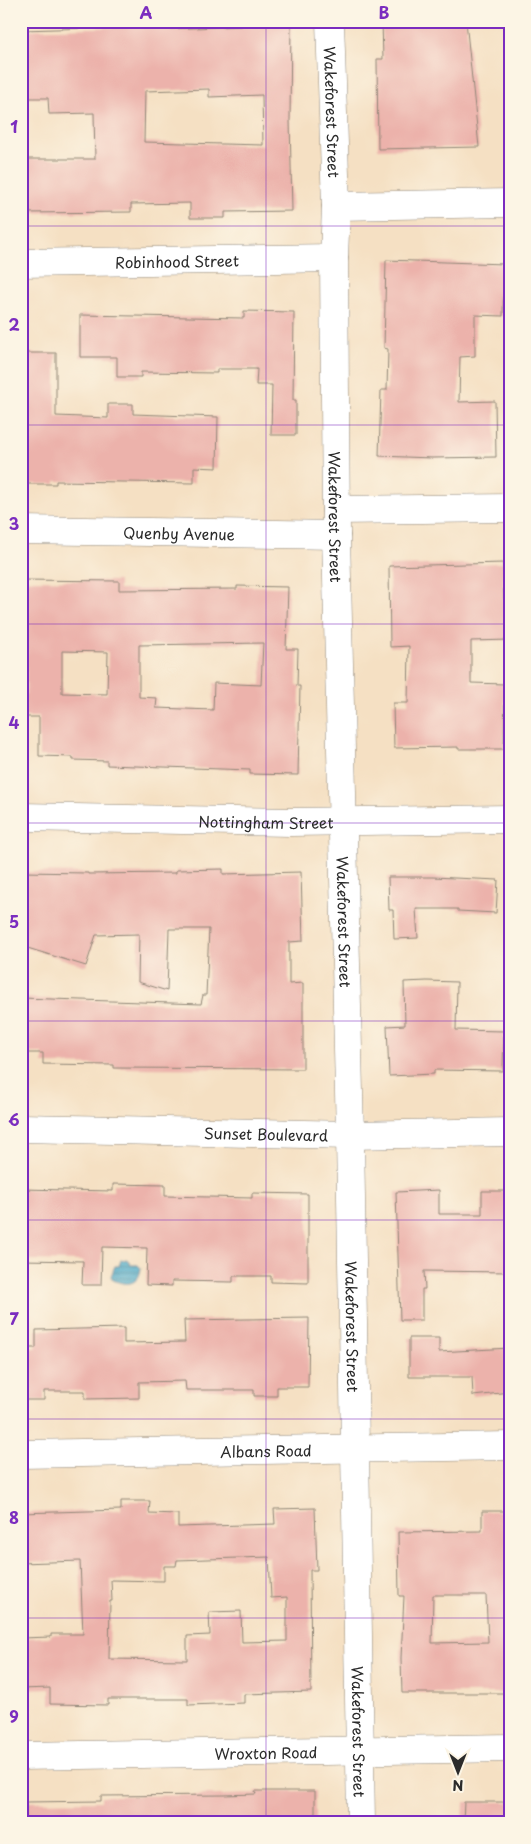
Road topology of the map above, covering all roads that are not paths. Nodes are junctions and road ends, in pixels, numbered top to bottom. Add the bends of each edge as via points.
1 (330, 21) edge
2 (510, 203) edge
3 (336, 206) junction
4 (334, 258) junction
5 (21, 263) edge
6 (510, 508) edge
7 (336, 522) junction
8 (21, 530) edge
9 (21, 817) edge
10 (510, 819) edge
11 (342, 822) junction
12 (21, 1128) edge
13 (510, 1132) edge
14 (350, 1135) junction
15 (510, 1446) edge
16 (354, 1448) junction
17 (21, 1454) edge
18 (510, 1748) edge
19 (360, 1751) junction
20 (21, 1756) edge
21 (362, 1823) edge

1 - 3 street, Wakeforest Street
2 - 3 street
3 - 4 street, Wakeforest Street
4 - 5 street, Robinhood Street
4 - 7 street, Wakeforest Street
6 - 7 street, Quenby Avenue
7 - 8 street, Quenby Avenue
7 - 11 street, Wakeforest Street
9 - 11 street, Nottingham Street
10 - 11 street, Nottingham Street
11 - 14 street, Wakeforest Street
12 - 14 street, Sunset Boulevard
13 - 14 street, Sunset Boulevard
14 - 16 street, Wakeforest Street
15 - 16 street, Albans Road
16 - 17 street, Albans Road
16 - 19 street, Wakeforest Street
18 - 19 street, Wroxton Road
19 - 20 street, Wroxton Road
19 - 21 street, Wakeforest Street

